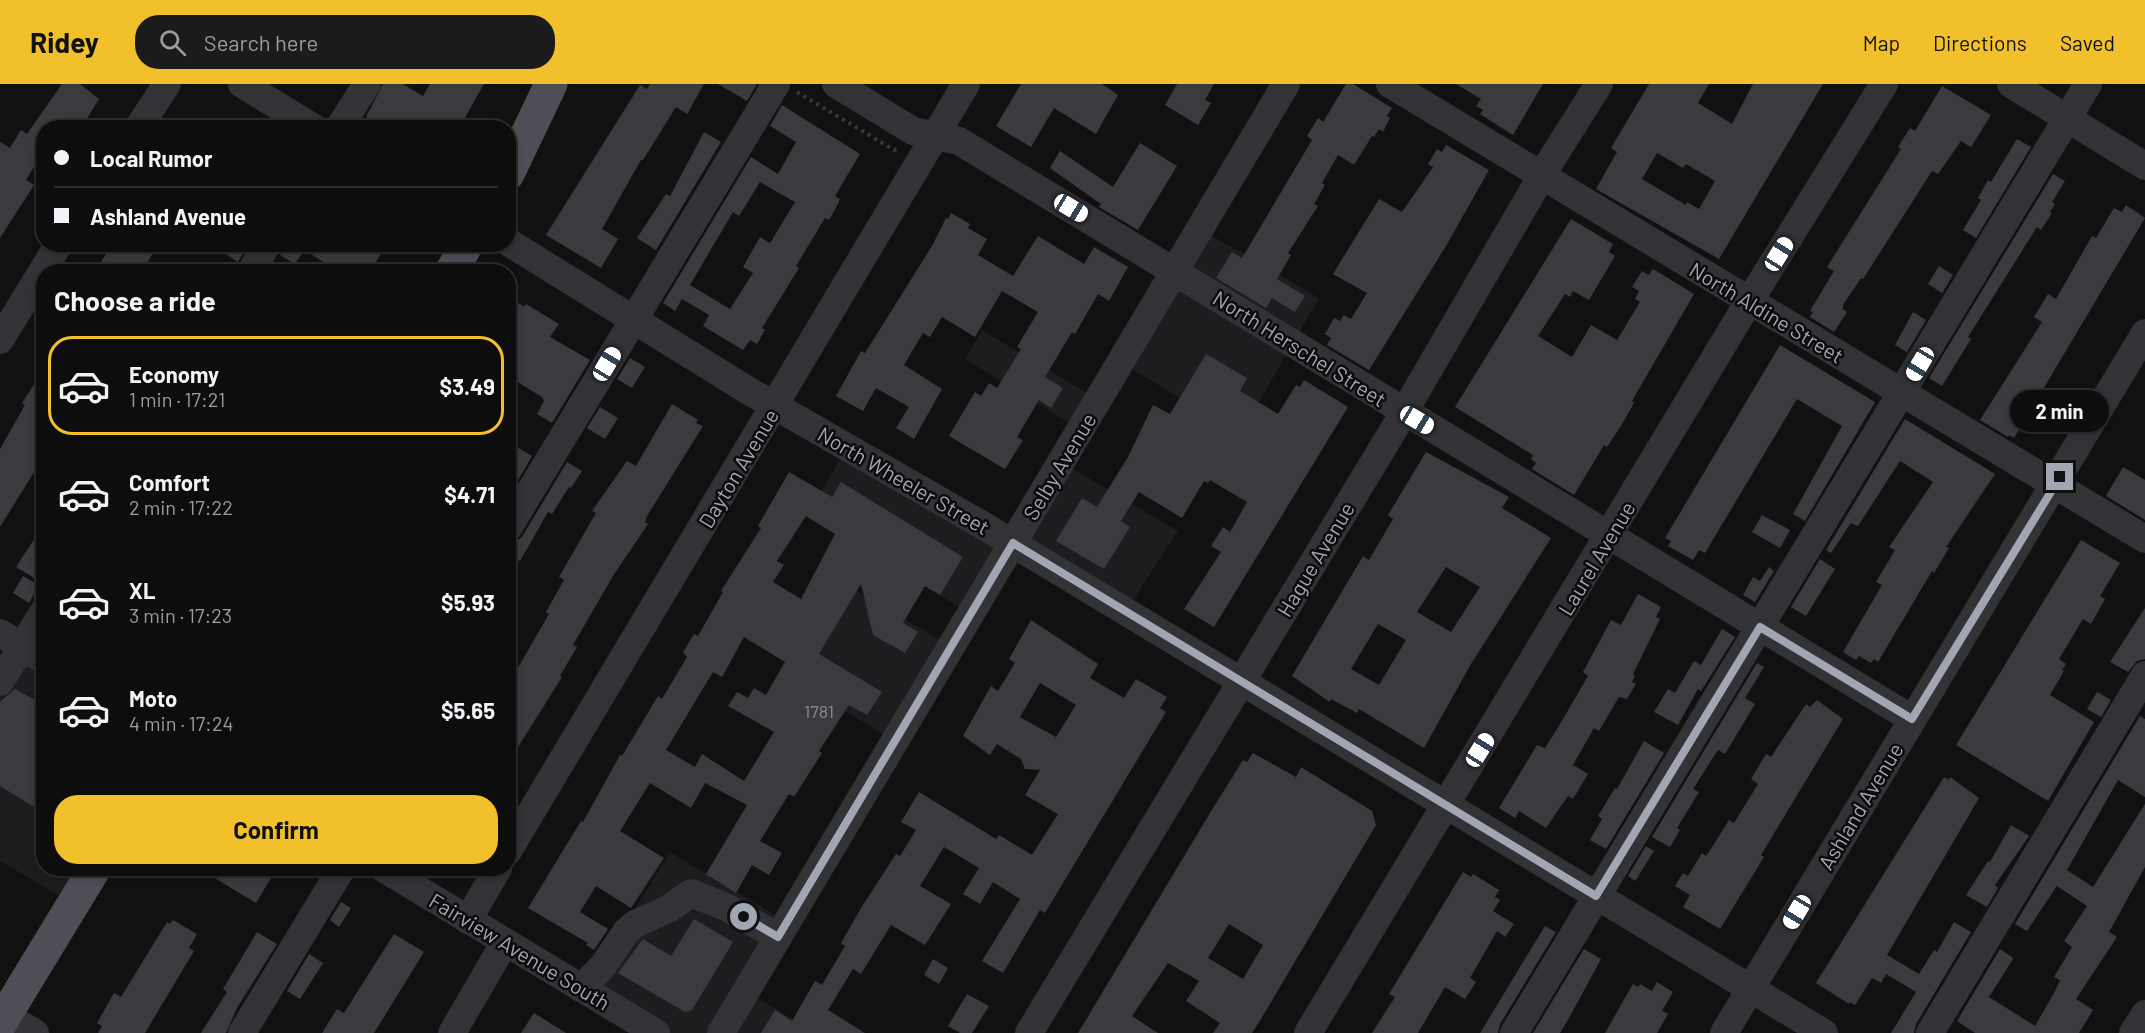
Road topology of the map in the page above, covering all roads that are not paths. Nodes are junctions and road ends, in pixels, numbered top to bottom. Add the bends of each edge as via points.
1 (166, 84) edge
2 (242, 84) edge
3 (367, 84) edge
4 (551, 84) edge
5 (573, 84) edge
6 (836, 84) edge
7 (966, 84) edge
8 (1286, 84) edge
9 (1390, 84) edge
10 (1599, 84) edge
11 (1884, 84) edge
12 (2011, 84) edge
13 (2088, 84) edge
14 (785, 87) edge
15 (2068, 118) junction
16 (143, 120) edge
17 (301, 120) edge
18 (344, 120) edge
19 (935, 136) junction
20 (516, 160) edge
21 (516, 161) edge
22 (2145, 166) edge
23 (1542, 176) junction
24 (516, 247) edge
25 (1174, 271) junction
26 (36, 281) edge
27 (1749, 302) junction
28 (633, 319) junction
29 (2145, 333) edge
30 (0, 340) edge
31 (1902, 393) junction
32 (775, 406) junction
33 (1404, 412) junction
34 (2056, 485) junction
35 (516, 515) edge
36 (1610, 536) junction
37 (2145, 539) edge
38 (1013, 543) junction
39 (36, 624) edge
40 (1760, 627) junction
41 (22, 647) edge
42 (2145, 675) edge
43 (1242, 681) junction
44 (0, 682) edge
45 (1912, 719) junction
46 (1447, 805) junction
47 (516, 838) edge
48 (90, 876) edge
49 (337, 876) edge
50 (396, 876) edge
51 (493, 876) edge
52 (1596, 896) junction
53 (468, 920) junction
54 (778, 937) junction
55 (505, 942) junction
56 (581, 988) junction
57 (1751, 989) junction
58 (2145, 1014) edge
59 (2, 1017) edge
60 (35, 1033) edge
61 (242, 1033) edge
62 (452, 1033) edge
63 (656, 1033) edge
64 (721, 1033) edge
65 (1029, 1033) edge
66 (1308, 1033) edge
67 (1514, 1033) edge
68 (1724, 1033) edge
69 (1824, 1033) edge
70 (1930, 1033) edge
71 (2133, 1033) edge

1 - 16 street
2 - 17 street
3 - 18 street
4 - 20 main road
5 - 21 main road
6 - 19 street, North Herschel Street via 913,131
7 - 19 street, Dayton Avenue
8 - 25 street, Selby Avenue
9 - 23 street, North Aldine Street
10 - 23 street, Hague Avenue
11 - 27 street, Laurel Avenue
12 - 15 street
13 - 15 street
14 - 28 street
15 - 22 street
15 - 31 street
19 - 25 street, North Herschel Street via 959,141
19 - 32 street, Dayton Avenue
23 - 27 street, North Aldine Street
23 - 33 street, Hague Avenue
24 - 28 street, North Wheeler Street
25 - 33 street, North Herschel Street
25 - 38 street, Selby Avenue
26 - 30 street
27 - 31 street, North Aldine Street
27 - 36 street, Laurel Avenue
28 - 32 street, North Wheeler Street
28 - 35 street
29 - 34 street, Ashland Avenue
31 - 34 street, North Aldine Street
31 - 40 street
32 - 38 street, North Wheeler Street
32 - 47 street, Dayton Avenue
33 - 36 street, North Herschel Street
33 - 43 street, Hague Avenue
34 - 37 street, North Aldine Street
34 - 45 street, Ashland Avenue
36 - 40 street, North Herschel Street
36 - 46 street, Laurel Avenue
38 - 43 street, North Wheeler Street
38 - 54 street, Selby Avenue
39 - 41 street
40 - 45 street, North Herschel Street
40 - 52 street
41 - 44 street
42 - 70 street
43 - 46 street, North Wheeler Street
43 - 65 street, Hague Avenue
45 - 57 street, Ashland Avenue
46 - 52 street, North Wheeler Street
46 - 66 street, Laurel Avenue
48 - 59 main road
49 - 61 street
50 - 53 street, Fairview Avenue South
51 - 53 street
52 - 57 street, North Wheeler Street
52 - 67 street
53 - 55 street, Fairview Avenue South
54 - 56 street via 726,907 691,893 635,924
54 - 64 street, Selby Avenue
55 - 56 street, Fairview Avenue South
55 - 62 street
56 - 63 street, Fairview Avenue South
57 - 68 street, Ashland Avenue
57 - 69 street, North Wheeler Street
58 - 71 street
59 - 60 street

